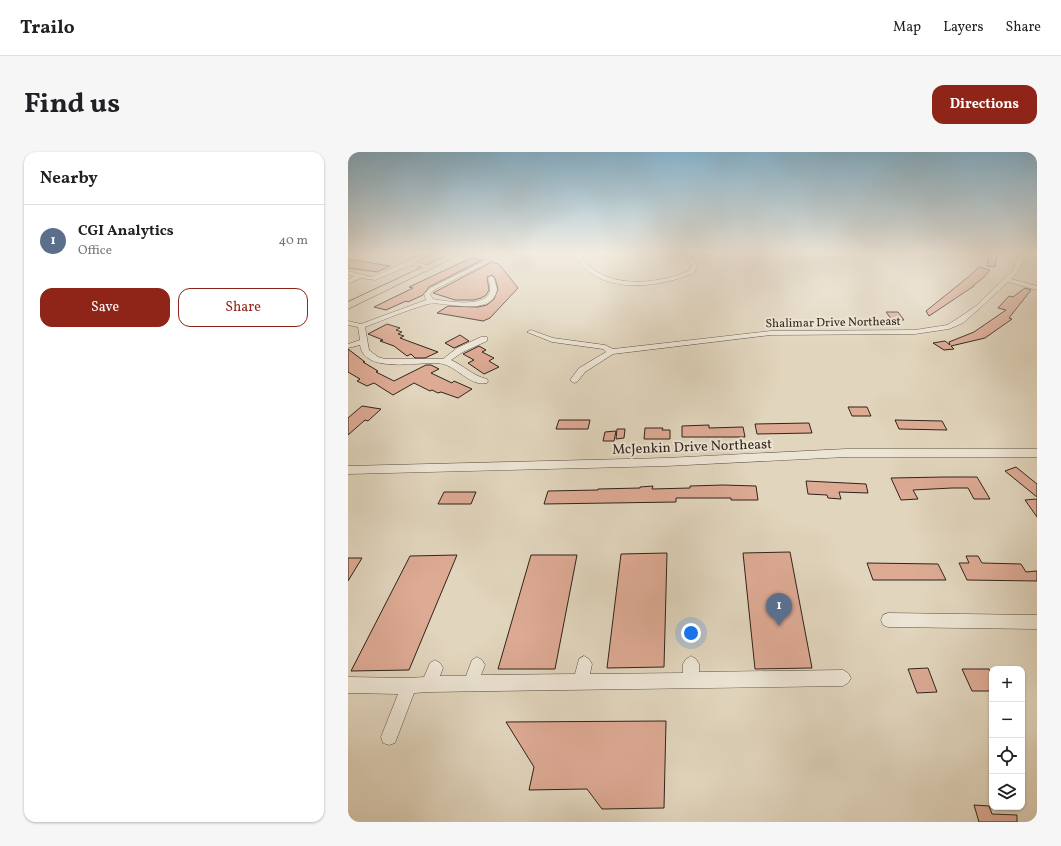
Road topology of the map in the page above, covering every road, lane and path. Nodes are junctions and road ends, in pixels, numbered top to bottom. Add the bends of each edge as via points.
1 (395, 283) edge
2 (443, 283) edge
3 (493, 283) edge
4 (635, 283) edge
5 (647, 283) edge
6 (1003, 283) edge
7 (1019, 283) edge
8 (1037, 288) edge
9 (430, 301) junction
10 (348, 306) edge
11 (348, 323) edge
12 (361, 326) junction
13 (531, 332) dead end
14 (484, 339) dead end
15 (364, 341) junction
16 (348, 346) edge
17 (611, 352) junction
18 (445, 361) junction
19 (574, 380) dead end
20 (484, 381) dead end
21 (1037, 453) edge
22 (348, 470) edge
23 (888, 620) dead end
24 (1037, 622) edge
25 (584, 664) dead end
26 (691, 664) dead end
27 (477, 665) dead end
28 (435, 668) dead end
29 (841, 674) dead end
30 (691, 680) junction
31 (581, 682) junction
32 (429, 684) junction
33 (471, 684) junction
34 (348, 685) edge
35 (409, 686) junction
36 (389, 737) dead end

1 - 10 main road
2 - 9 street via 427,294
3 - 9 street via 493,293 489,298 469,305
4 - 5 street
6 - 17 street, Shalimar Drive Northeast via 960,321 949,327 933,330 771,333
7 - 8 street
9 - 12 street
11 - 12 street
12 - 15 street via 365,333
13 - 17 street via 552,340 605,347
14 - 18 street via 460,350
15 - 16 street
15 - 18 street via 366,353 382,361
17 - 19 street via 582,370
18 - 20 street via 458,366 470,377
21 - 22 street, McJenkin Drive Northeast via 846,453 666,462
23 - 24 street
25 - 31 street
26 - 30 street
27 - 33 street
28 - 32 street
29 - 30 street
30 - 31 street
31 - 33 street
32 - 33 street
32 - 35 street
34 - 35 street
35 - 36 street

